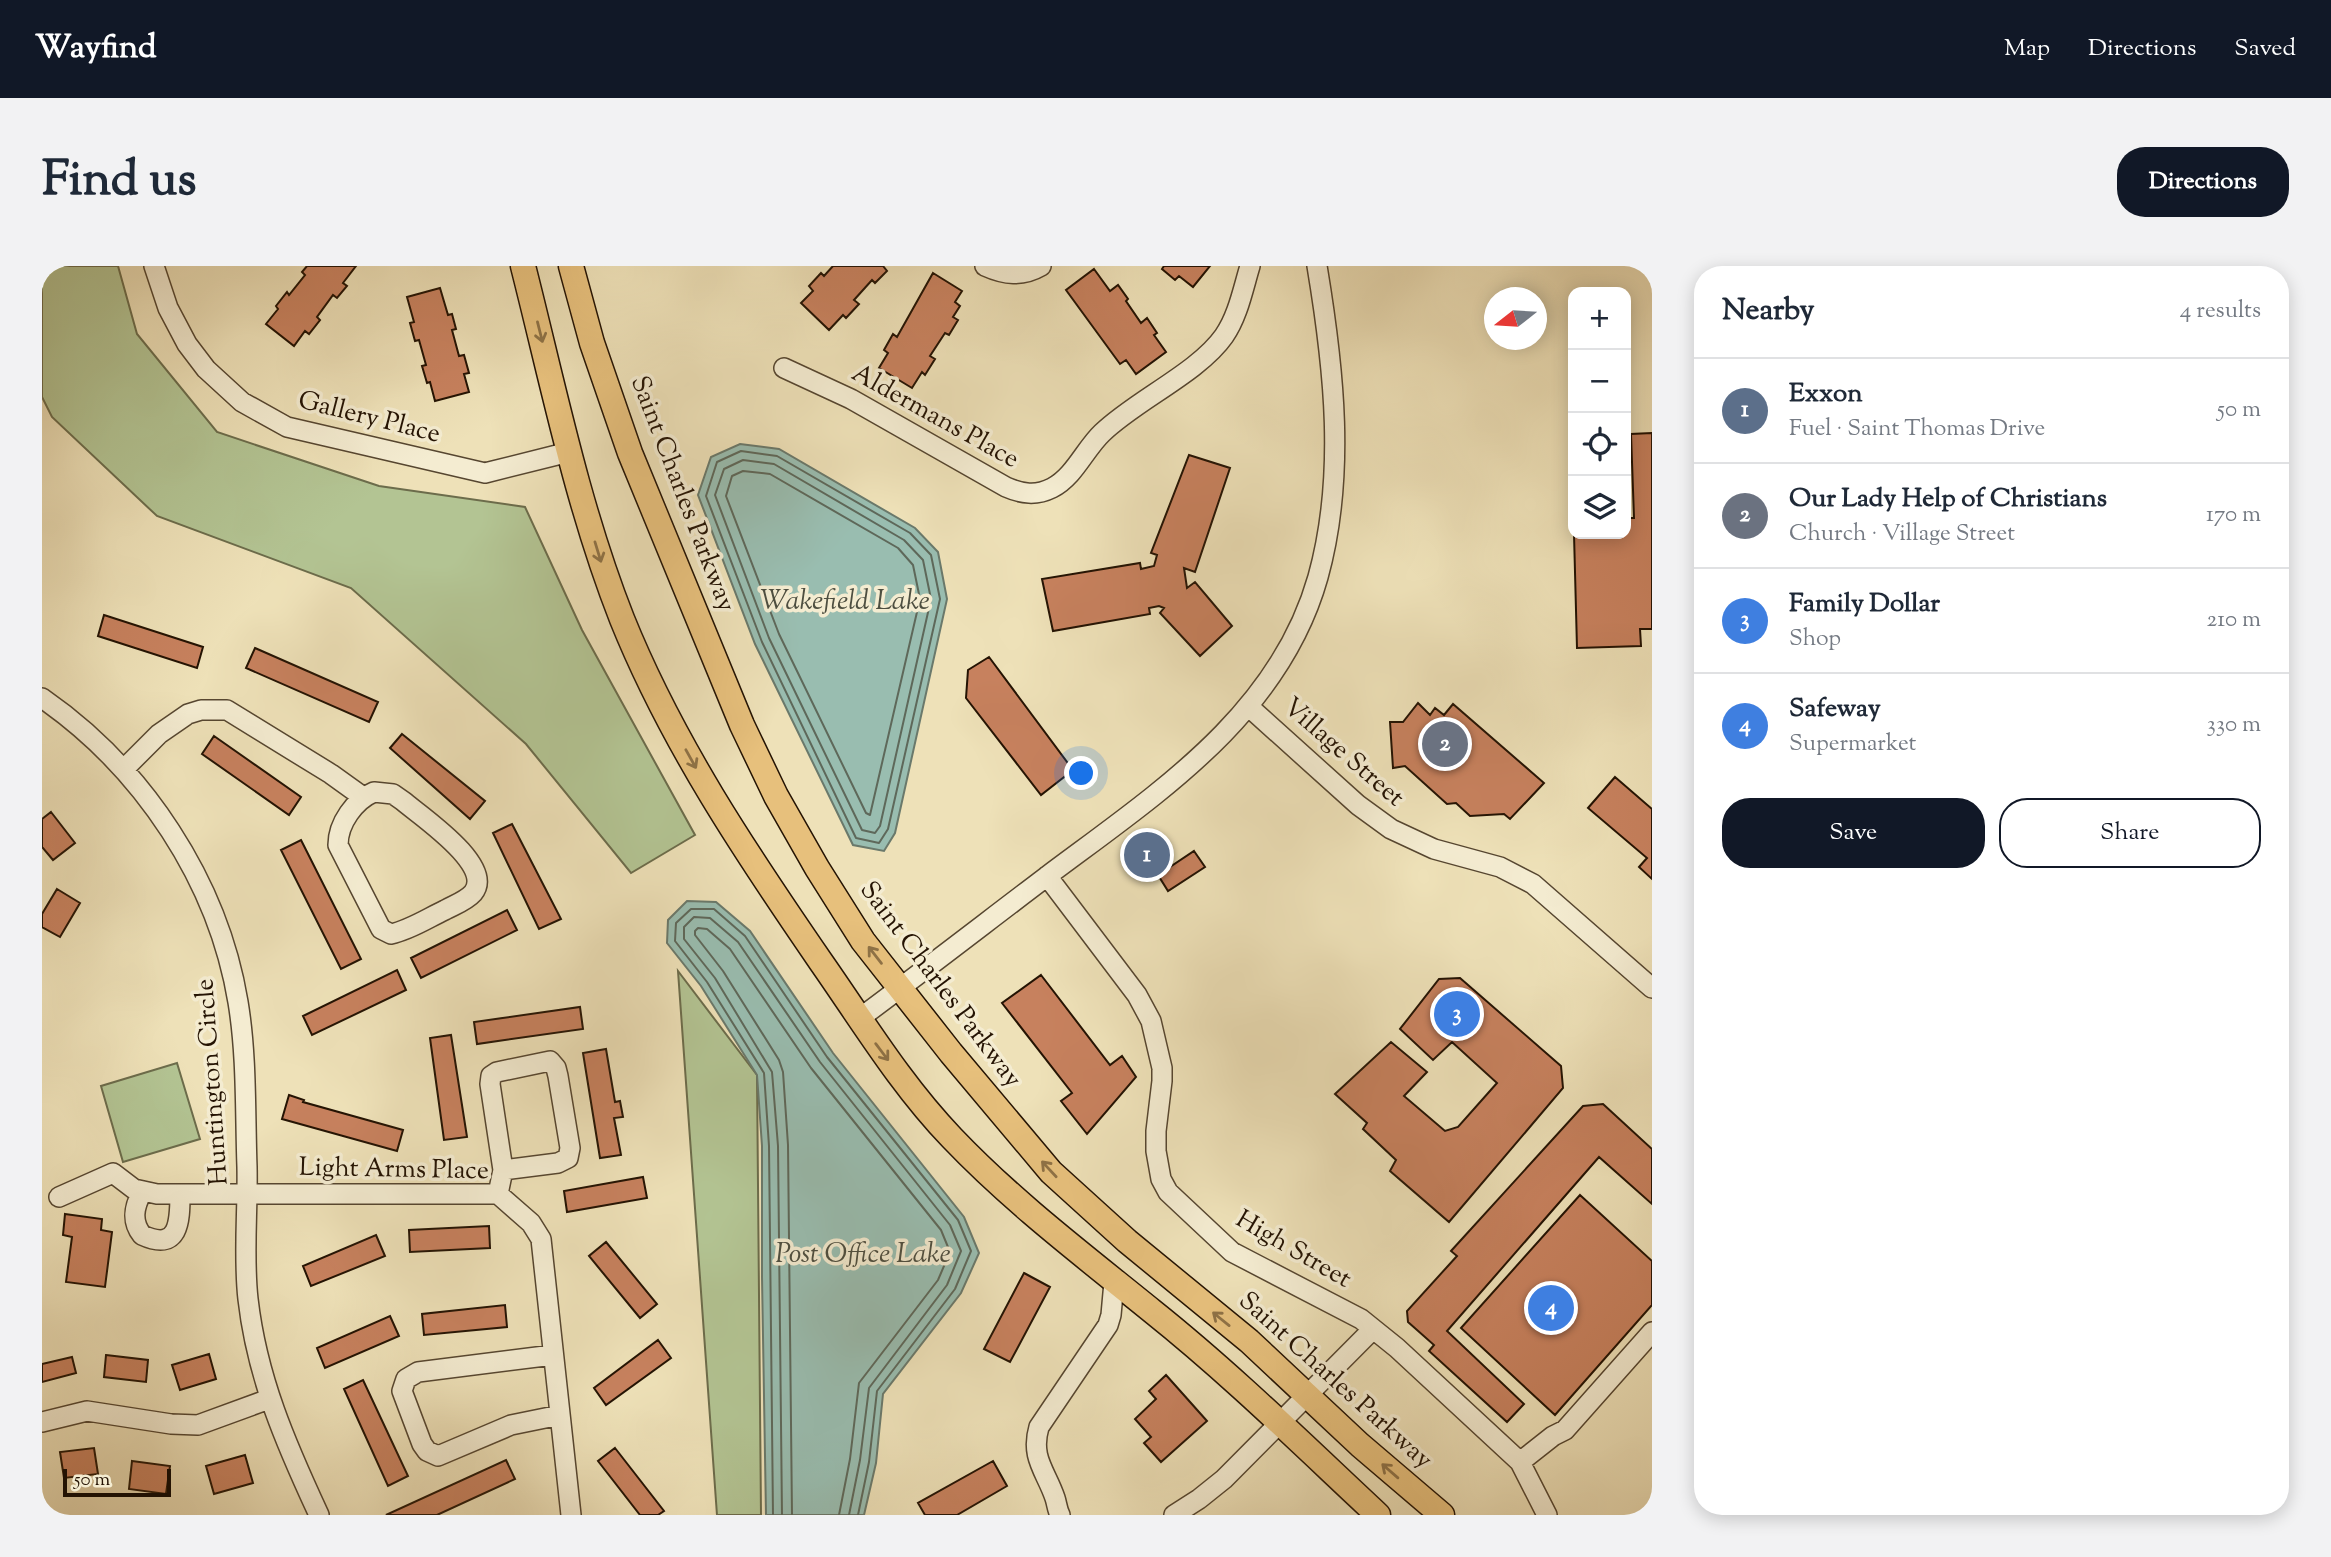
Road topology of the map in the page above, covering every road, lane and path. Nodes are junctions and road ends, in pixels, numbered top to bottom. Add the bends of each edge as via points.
1 (153, 266) edge
2 (523, 266) edge
3 (571, 266) edge
4 (985, 266) edge
5 (1041, 266) edge
6 (1250, 266) edge
7 (1317, 266) edge
8 (784, 368) dead end
9 (569, 452) junction
10 (42, 698) edge
11 (1248, 706) junction
12 (124, 769) junction
13 (363, 797) junction
14 (1048, 876) junction
15 (900, 988) junction
16 (1652, 988) edge
17 (860, 1018) junction
18 (503, 1170) junction
19 (142, 1192) junction
20 (180, 1194) junction
21 (498, 1194) junction
22 (247, 1195) junction
23 (59, 1197) dead end
24 (1114, 1282) junction
25 (1373, 1329) junction
26 (1652, 1332) edge
27 (553, 1355) junction
28 (1308, 1396) junction
29 (270, 1399) junction
30 (560, 1415) junction
31 (42, 1422) edge
32 (1279, 1424) junction
33 (1520, 1462) junction
34 (319, 1515) edge
35 (570, 1515) edge
36 (1060, 1515) edge
37 (1174, 1515) edge
38 (1378, 1515) edge
39 (1442, 1515) edge
40 (1547, 1515) edge

1 - 9 street, Gallery Place via 168,308 206,369 242,402 287,427 485,473
2 -> 9 main road
15 -> 3 main road, Saint Charles Parkway via 863,941 817,868 742,725 630,453
4 - 5 street via 1016,274
6 - 8 street, Aldermans Place via 1230,326 1216,346 1103,432 1059,484 1038,493 1006,487 851,399
7 - 11 street via 1336,442 1329,523 1318,578 1305,612 1272,677
9 -> 17 main road via 602,563 666,715 741,845
10 - 12 street, Huntington Circle
11 - 14 street via 1208,750
11 - 16 street, Village Street via 1391,829 1434,849 1500,867 1533,884
12 - 13 street via 159,734 188,714 227,710
12 - 22 street, Huntington Circle via 180,847 230,962 241,1032
13 - 13 street via 374,792 393,794 466,855 477,878 471,895 397,933 381,929 338,845 340,831
14 - 15 street
14 - 25 street, High Street via 1137,995 1151,1021 1162,1068 1156,1151 1165,1188 1232,1252
15 - 17 street
28 -> 15 main road, Saint Charles Parkway via 1051,1172
17 -> 24 main road via 950,1136 1046,1227
18 - 18 street via 568,1158 558,1076 550,1062 491,1076
18 - 21 street
19 - 20 street
19 - 20 street via 135,1204 135,1224 142,1235 159,1241 176,1232
19 - 23 street via 113,1173
20 - 22 street, Light Arms Place
21 - 22 street, Light Arms Place
21 - 27 street, Light Arms Place via 538,1232
22 - 29 street, Huntington Circle via 248,1301
24 - 32 main road
24 - 36 street via 1108,1325 1037,1434 1036,1455
25 - 28 street
25 - 33 street, High Street
26 - 33 street via 1565,1430
27 - 30 street
27 - 30 street via 418,1372 406,1379 402,1391 422,1444 438,1455 511,1425
28 - 32 street
39 -> 28 main road, Saint Charles Parkway
29 - 31 street via 198,1425 88,1411
29 - 34 street, Huntington Circle
30 - 35 street
32 - 37 street via 1224,1479
32 - 38 main road
33 - 40 street, High Street

